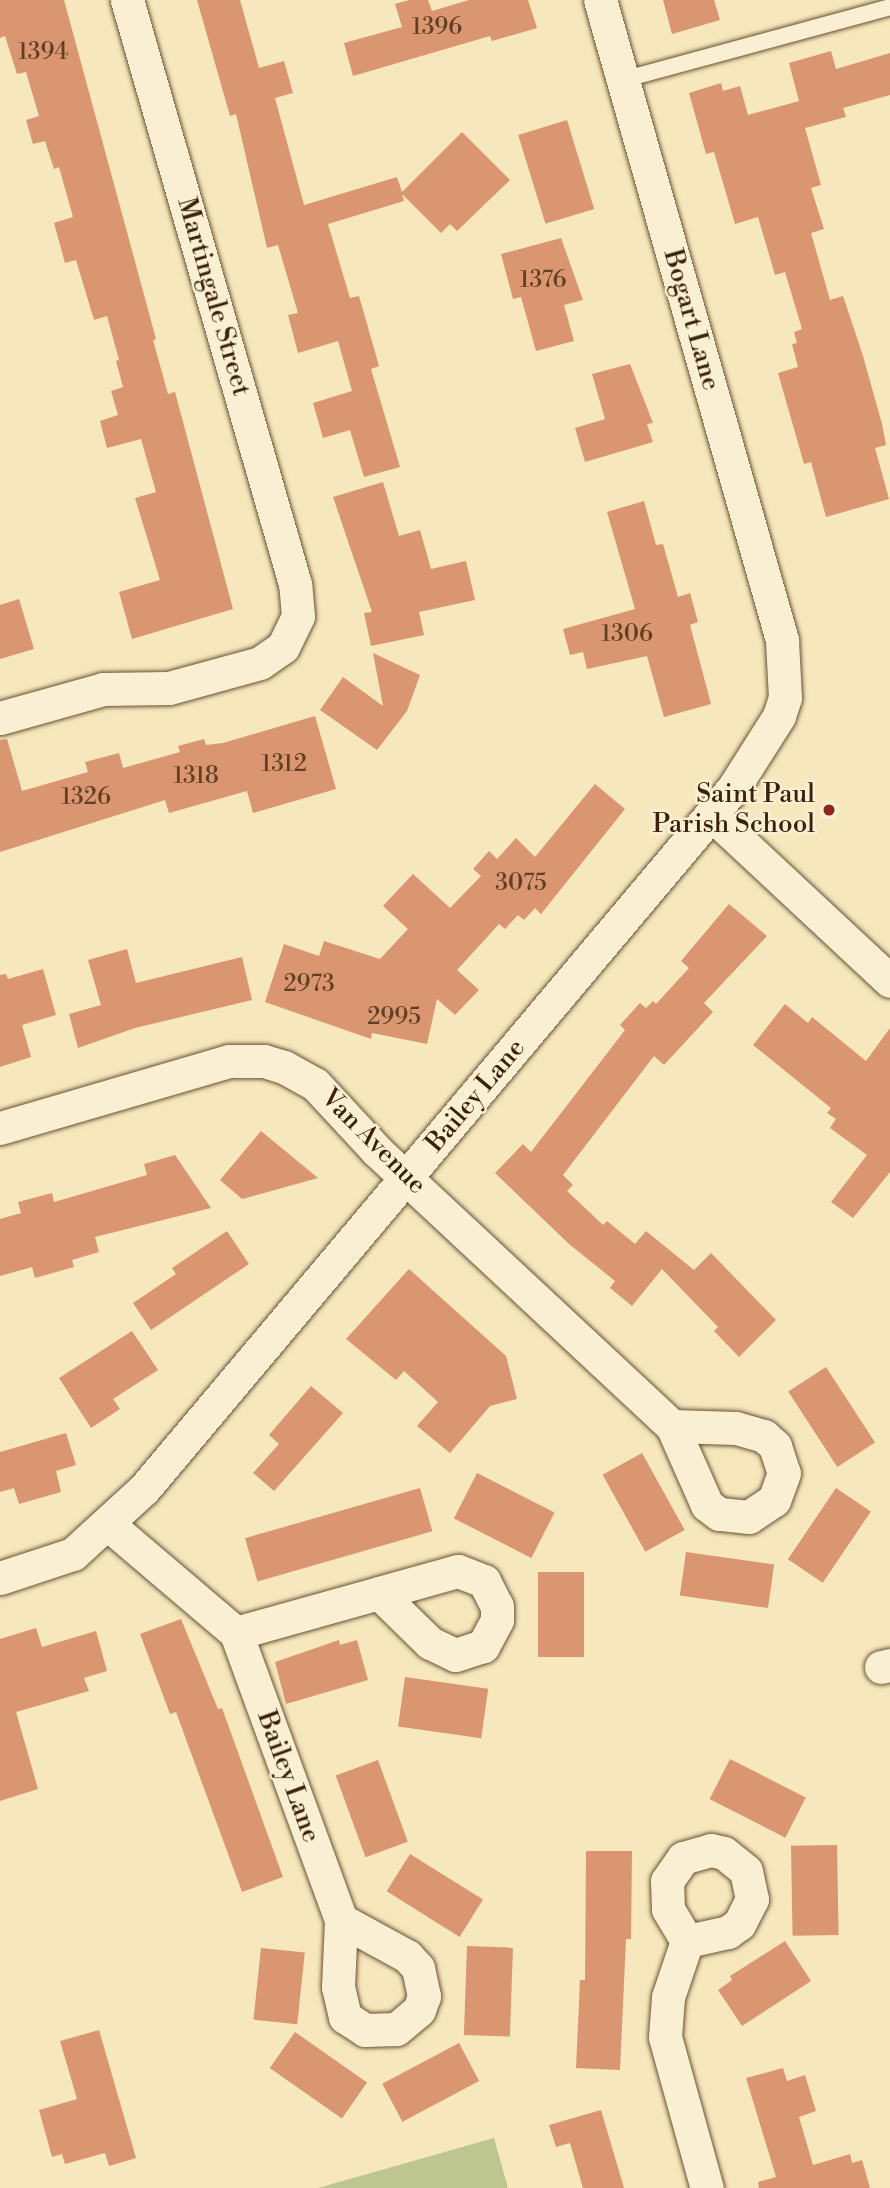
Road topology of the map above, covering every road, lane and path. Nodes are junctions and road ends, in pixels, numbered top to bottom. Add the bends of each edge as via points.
1 (127, 0) edge
2 (600, 0) edge
3 (890, 7) edge
4 (622, 80) junction
5 (782, 640) joint
6 (0, 718) edge
7 (712, 815) junction
8 (890, 981) edge
9 (0, 1128) edge
10 (407, 1178) junction
11 (671, 1426) dead end
12 (109, 1525) junction
13 (0, 1578) edge
14 (379, 1593) dead end
15 (236, 1633) junction
16 (341, 1920) dead end
17 (687, 1941) dead end
18 (707, 2188) edge

1 - 6 street, Martingale Street via 297,594 295,629 269,660 169,688 103,689
2 - 4 street, Bogart Lane
3 - 4 lane
4 - 5 street, Bogart Lane
5 - 7 street, Bailey Lane via 785,698 779,716
7 - 8 street
7 - 10 street, Bailey Lane
9 - 10 street, Van Avenue via 212,1065 264,1061 315,1084
10 - 11 street, Van Avenue
10 - 12 street, Bailey Lane
12 - 13 street, Bailey Lane via 74,1553
12 - 15 street, Bailey Lane
14 - 15 street
15 - 16 street, Bailey Lane
17 - 18 street via 668,1997 665,2038

